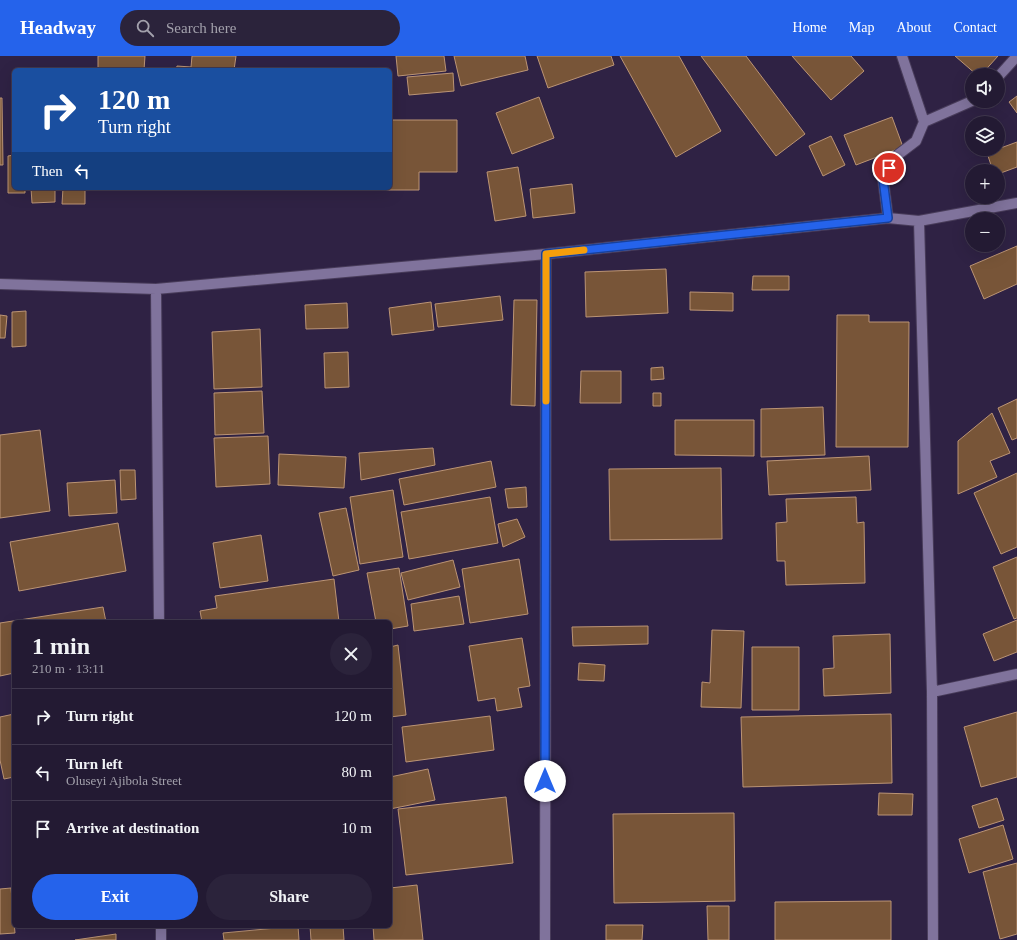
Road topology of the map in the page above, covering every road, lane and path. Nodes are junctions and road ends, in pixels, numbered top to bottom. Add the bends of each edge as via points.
1 (902, 56) edge
2 (1017, 56) edge
3 (1005, 69) edge
4 (965, 104) edge
5 (924, 122) junction
6 (1017, 203) edge
7 (888, 218) junction
8 (919, 221) junction
9 (546, 254) junction
10 (0, 284) edge
11 (156, 289) junction
12 (159, 620) edge
13 (1017, 674) edge
14 (932, 692) junction
15 (161, 928) edge
16 (161, 940) edge
17 (544, 940) edge
18 (933, 940) edge

1 - 5 street
2 - 3 street
4 - 5 street
5 - 7 street via 916,141 895,157 883,179
6 - 8 street
7 - 8 street
7 - 9 street
8 - 14 street
9 - 11 street
9 - 17 street
10 - 11 street
11 - 12 street
13 - 14 street
14 - 18 street
15 - 16 street

